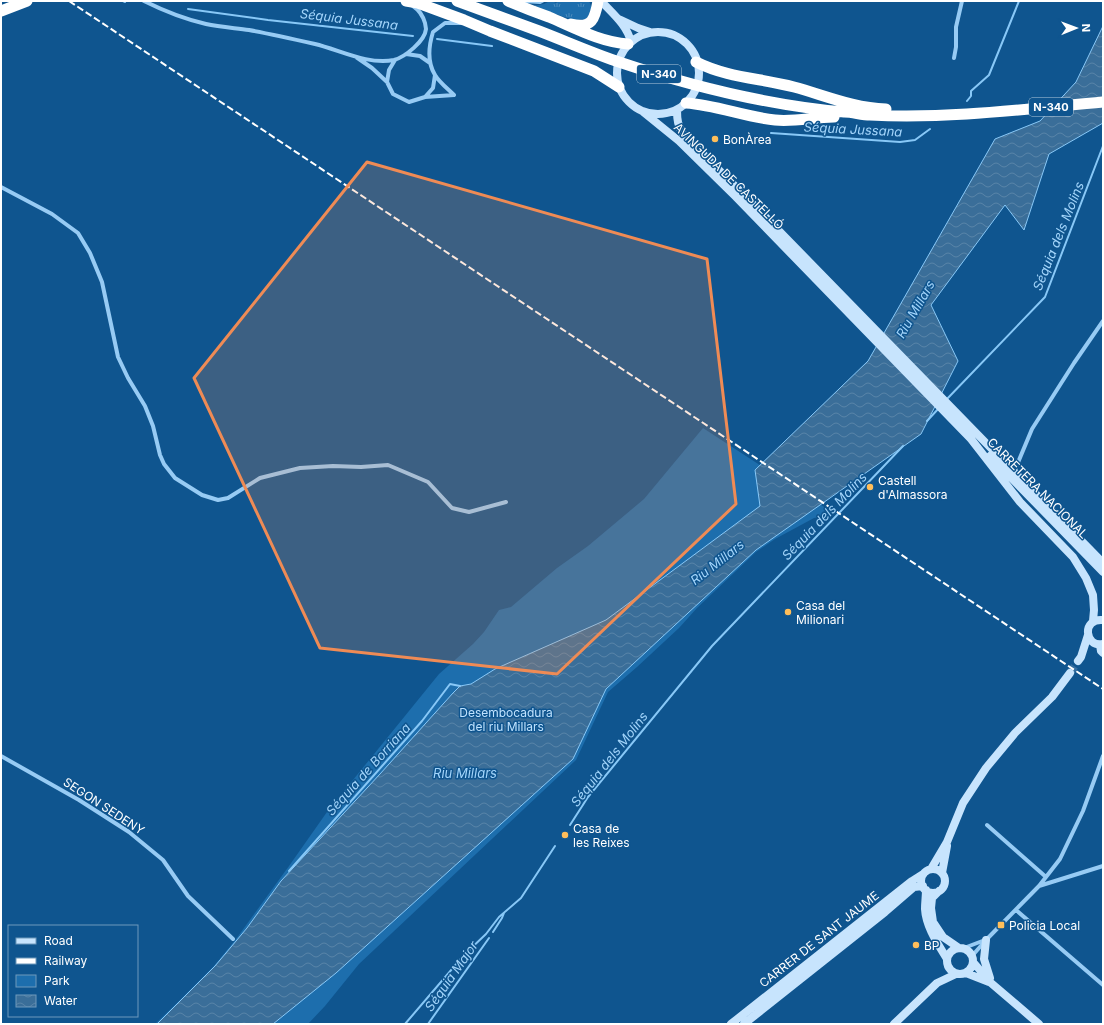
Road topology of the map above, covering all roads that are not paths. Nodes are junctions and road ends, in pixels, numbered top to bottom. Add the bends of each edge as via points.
1 (27, 1) edge
2 (144, 1) edge
3 (405, 1) edge
4 (457, 1) edge
5 (508, 1) edge
6 (525, 1) edge
7 (542, 1) edge
8 (599, 1) edge
9 (962, 1) edge
10 (1, 11) edge
11 (549, 17) junction
12 (618, 19) junction
13 (490, 31) junction
14 (650, 32) junction
15 (628, 45) junction
16 (406, 54) junction
17 (354, 56) junction
18 (954, 58) dead end
19 (395, 60) junction
20 (430, 63) junction
21 (697, 67) junction
22 (435, 75) junction
23 (387, 82) junction
24 (619, 87) junction
25 (425, 97) junction
26 (1103, 102) edge
27 (685, 103) junction
28 (642, 111) junction
29 (868, 115) junction
30 (912, 116) junction
31 (1, 187) edge
32 (800, 258) junction
33 (1103, 321) edge
34 (974, 436) junction
35 (1014, 472) junction
36 (506, 502) dead end
37 (1103, 563) edge
38 (1103, 572) edge
39 (1099, 619) edge
40 (1088, 635) junction
41 (1100, 645) edge
42 (1103, 653) edge
43 (1070, 673) tunnel mouth
44 (1, 756) edge
45 (1103, 756) edge
46 (987, 825) dead end
47 (947, 842) junction
48 (1103, 866) edge
49 (931, 869) junction
50 (942, 873) junction
51 (923, 874) junction
52 (1046, 878) junction
53 (1039, 886) junction
54 (924, 888) junction
55 (939, 891) junction
56 (1016, 910) junction
57 (233, 939) dead end
58 (986, 940) junction
59 (962, 948) junction
60 (973, 959) junction
61 (946, 965) junction
62 (966, 973) junction
63 (956, 974) junction
64 (937, 983) junction
65 (991, 983) junction
66 (1103, 984) edge
67 (731, 1024) edge
68 (744, 1024) edge
69 (894, 1024) edge
70 (1039, 1024) edge

1 - 10 highway
2 - 17 street via 170,13 207,24 281,36
3 - 13 highway
3 - 16 street via 417,8 426,29 421,41
4 - 29 highway, N-340 via 615,60 684,82 766,101
5 - 11 highway
6 - 7 street
8 - 11 highway via 596,14 590,22 583,25
8 - 12 main road
9 - 18 street via 956,28
11 - 15 highway via 606,41
12 - 14 main road
12 - 15 main road via 627,31
13 - 20 street via 464,23 445,23 433,32
13 - 24 highway via 594,71
14 - 15 main road
14 - 21 main road via 666,33 682,39 693,53
15 - 24 main road via 620,57 617,75
16 - 19 street
16 - 20 street via 420,56
17 - 19 street
17 - 23 street
19 - 23 street via 388,70
20 - 22 street
21 - 27 main road via 696,86
21 - 30 highway via 793,87 853,105 903,110
22 - 25 street via 433,88
22 - 25 street via 454,95
23 - 25 street via 393,94 409,102
24 - 28 main road via 632,105
26 - 30 highway, N-340 via 998,112
27 - 28 main road via 666,113
27 - 29 highway via 775,120 854,118
27 - 32 main road, AVINGUDA DE CASTELLÓ via 677,117 678,126 683,134
28 - 32 main road, AVINGUDA DE CASTELLÓ via 679,141
29 - 30 highway, N-340
31 - 36 street via 52,214 78,233 102,282 118,358 145,406 164,464 175,478 202,495 218,500 228,498 260,478 300,468 388,465 428,482 452,508 469,512
32 - 34 main road
33 - 35 street via 1032,429
34 - 35 main road, CARRETERA NACIONAL
34 - 38 main road, CARRETERA NACIONAL via 982,448
34 - 39 main road via 1020,502 1073,557 1086,578 1093,596 1094,610
35 - 37 main road, CARRETERA NACIONAL
39 - 40 main road via 1090,625
40 - 41 main road via 1091,641
40 - 41 main road via 1080,659
41 - 42 main road
43 - 47 main road via 1052,697 1015,733 986,768 963,803
44 - 57 street, SEGON SEDENY via 80,800 129,832 163,860 188,896
45 - 52 street via 1083,811 1060,859
46 - 52 street
47 - 49 main road
47 - 50 main road
48 - 53 street
49 - 50 main road via 937,869
49 - 51 main road
50 - 55 main road via 945,883
51 - 54 main road via 921,882
51 - 67 main road, CARRER DE SANT JAUME
52 - 53 street
53 - 56 street
54 - 55 main road via 932,892
54 - 61 main road via 930,930
54 - 68 main road, CARRER DE SANT JAUME via 914,887
55 - 59 main road via 932,898 930,908 933,922 943,936
56 - 58 street
56 - 66 street
58 - 59 street
58 - 60 street
58 - 65 main road via 984,960
59 - 60 main road via 969,951
59 - 61 main road via 951,951
60 - 62 main road
60 - 65 main road
61 - 63 main road
61 - 64 main road
62 - 63 main road
62 - 65 main road
63 - 64 main road
64 - 69 main road
65 - 70 main road

